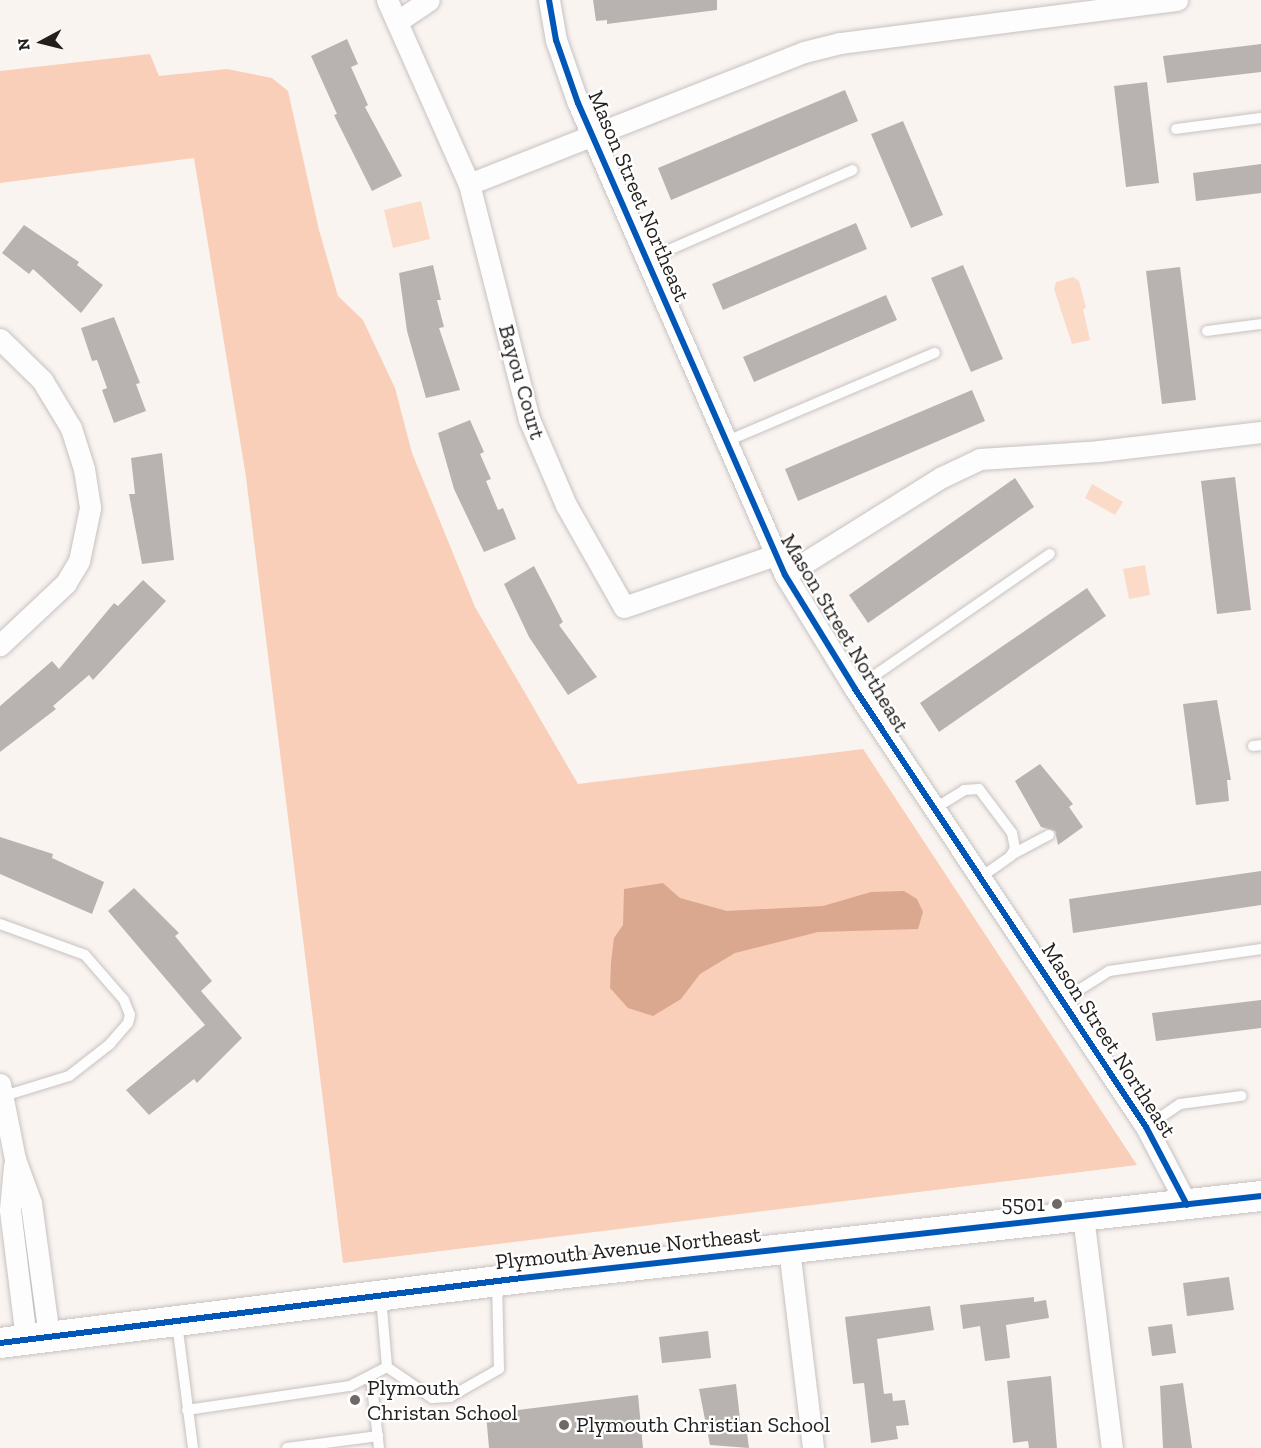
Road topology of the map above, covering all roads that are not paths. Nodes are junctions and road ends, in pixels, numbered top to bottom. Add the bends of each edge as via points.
1 (387, 0) edge
2 (429, 0) edge
3 (549, 0) edge
4 (1177, 0) edge
5 (398, 21) junction
6 (1261, 118) edge
7 (1176, 129) dead end
8 (594, 137) junction
9 (853, 170) dead end
10 (469, 184) junction
11 (648, 259) junction
12 (1261, 324) edge
13 (1207, 331) dead end
14 (0, 339) edge
15 (935, 353) dead end
16 (1261, 432) edge
17 (724, 442) junction
18 (1050, 554) dead end
19 (775, 555) junction
20 (785, 575) junction
21 (0, 645) edge
22 (855, 689) junction
23 (934, 809) junction
24 (1049, 835) dead end
25 (1011, 855) junction
26 (979, 878) junction
27 (0, 924) edge
28 (1261, 949) edge
29 (1063, 1000) junction
30 (1241, 1096) dead end
31 (2, 1097) edge
32 (1146, 1127) junction
33 (1261, 1196) edge
34 (1187, 1205) junction
35 (1083, 1216) junction
36 (789, 1249) junction
37 (496, 1281) junction
38 (381, 1295) junction
39 (177, 1320) junction
40 (25, 1339) edge
41 (387, 1367) junction
42 (371, 1378) junction
43 (187, 1410) junction
44 (378, 1436) junction
45 (193, 1448) edge
46 (287, 1448) edge
47 (380, 1448) edge
48 (813, 1448) edge
49 (1112, 1448) edge

1 - 5 street, Bayou Court
2 - 5 street
3 - 8 street, Mason Street Northeast via 556,40
4 - 8 street via 840,43 804,52
5 - 10 street, Bayou Court
6 - 7 lane
8 - 10 street
8 - 11 street, Mason Street Northeast
9 - 11 lane
10 - 19 street, Bayou Court via 529,419 566,505 624,607
11 - 17 street, Mason Street Northeast
12 - 13 lane
14 - 21 street via 42,380 71,428 84,469 90,508 79,561 66,583
15 - 17 lane
16 - 20 street via 1100,451 980,459 942,477
17 - 19 street, Mason Street Northeast
18 - 22 lane
19 - 20 street, Mason Street Northeast
20 - 22 street, Mason Street Northeast
22 - 23 street, Mason Street Northeast
23 - 25 lane via 964,790 984,792 1012,833 1015,848
23 - 26 street, Mason Street Northeast
24 - 25 lane
25 - 26 lane
26 - 29 street, Mason Street Northeast
27 - 31 lane via 85,955 124,1000 130,1015 110,1044 69,1077
28 - 29 lane via 1109,971
29 - 32 street, Mason Street Northeast
30 - 32 lane via 1180,1104
31 - 40 street via 15,1159 32,1203
32 - 34 street, Mason Street Northeast
33 - 34 main road, Plymouth Avenue Northeast
34 - 35 main road, Plymouth Avenue Northeast
35 - 36 main road, Plymouth Avenue Northeast
35 - 49 street
36 - 37 main road, Plymouth Avenue Northeast
36 - 48 street
37 - 38 main road, Plymouth Avenue Northeast
37 - 41 lane via 499,1369 450,1397 432,1398
38 - 39 main road, Plymouth Avenue Northeast
38 - 41 lane
39 - 40 main road, Plymouth Avenue Northeast
39 - 43 lane
41 - 42 lane
42 - 43 lane via 350,1386
42 - 44 lane
43 - 45 lane
44 - 46 lane
44 - 47 lane

